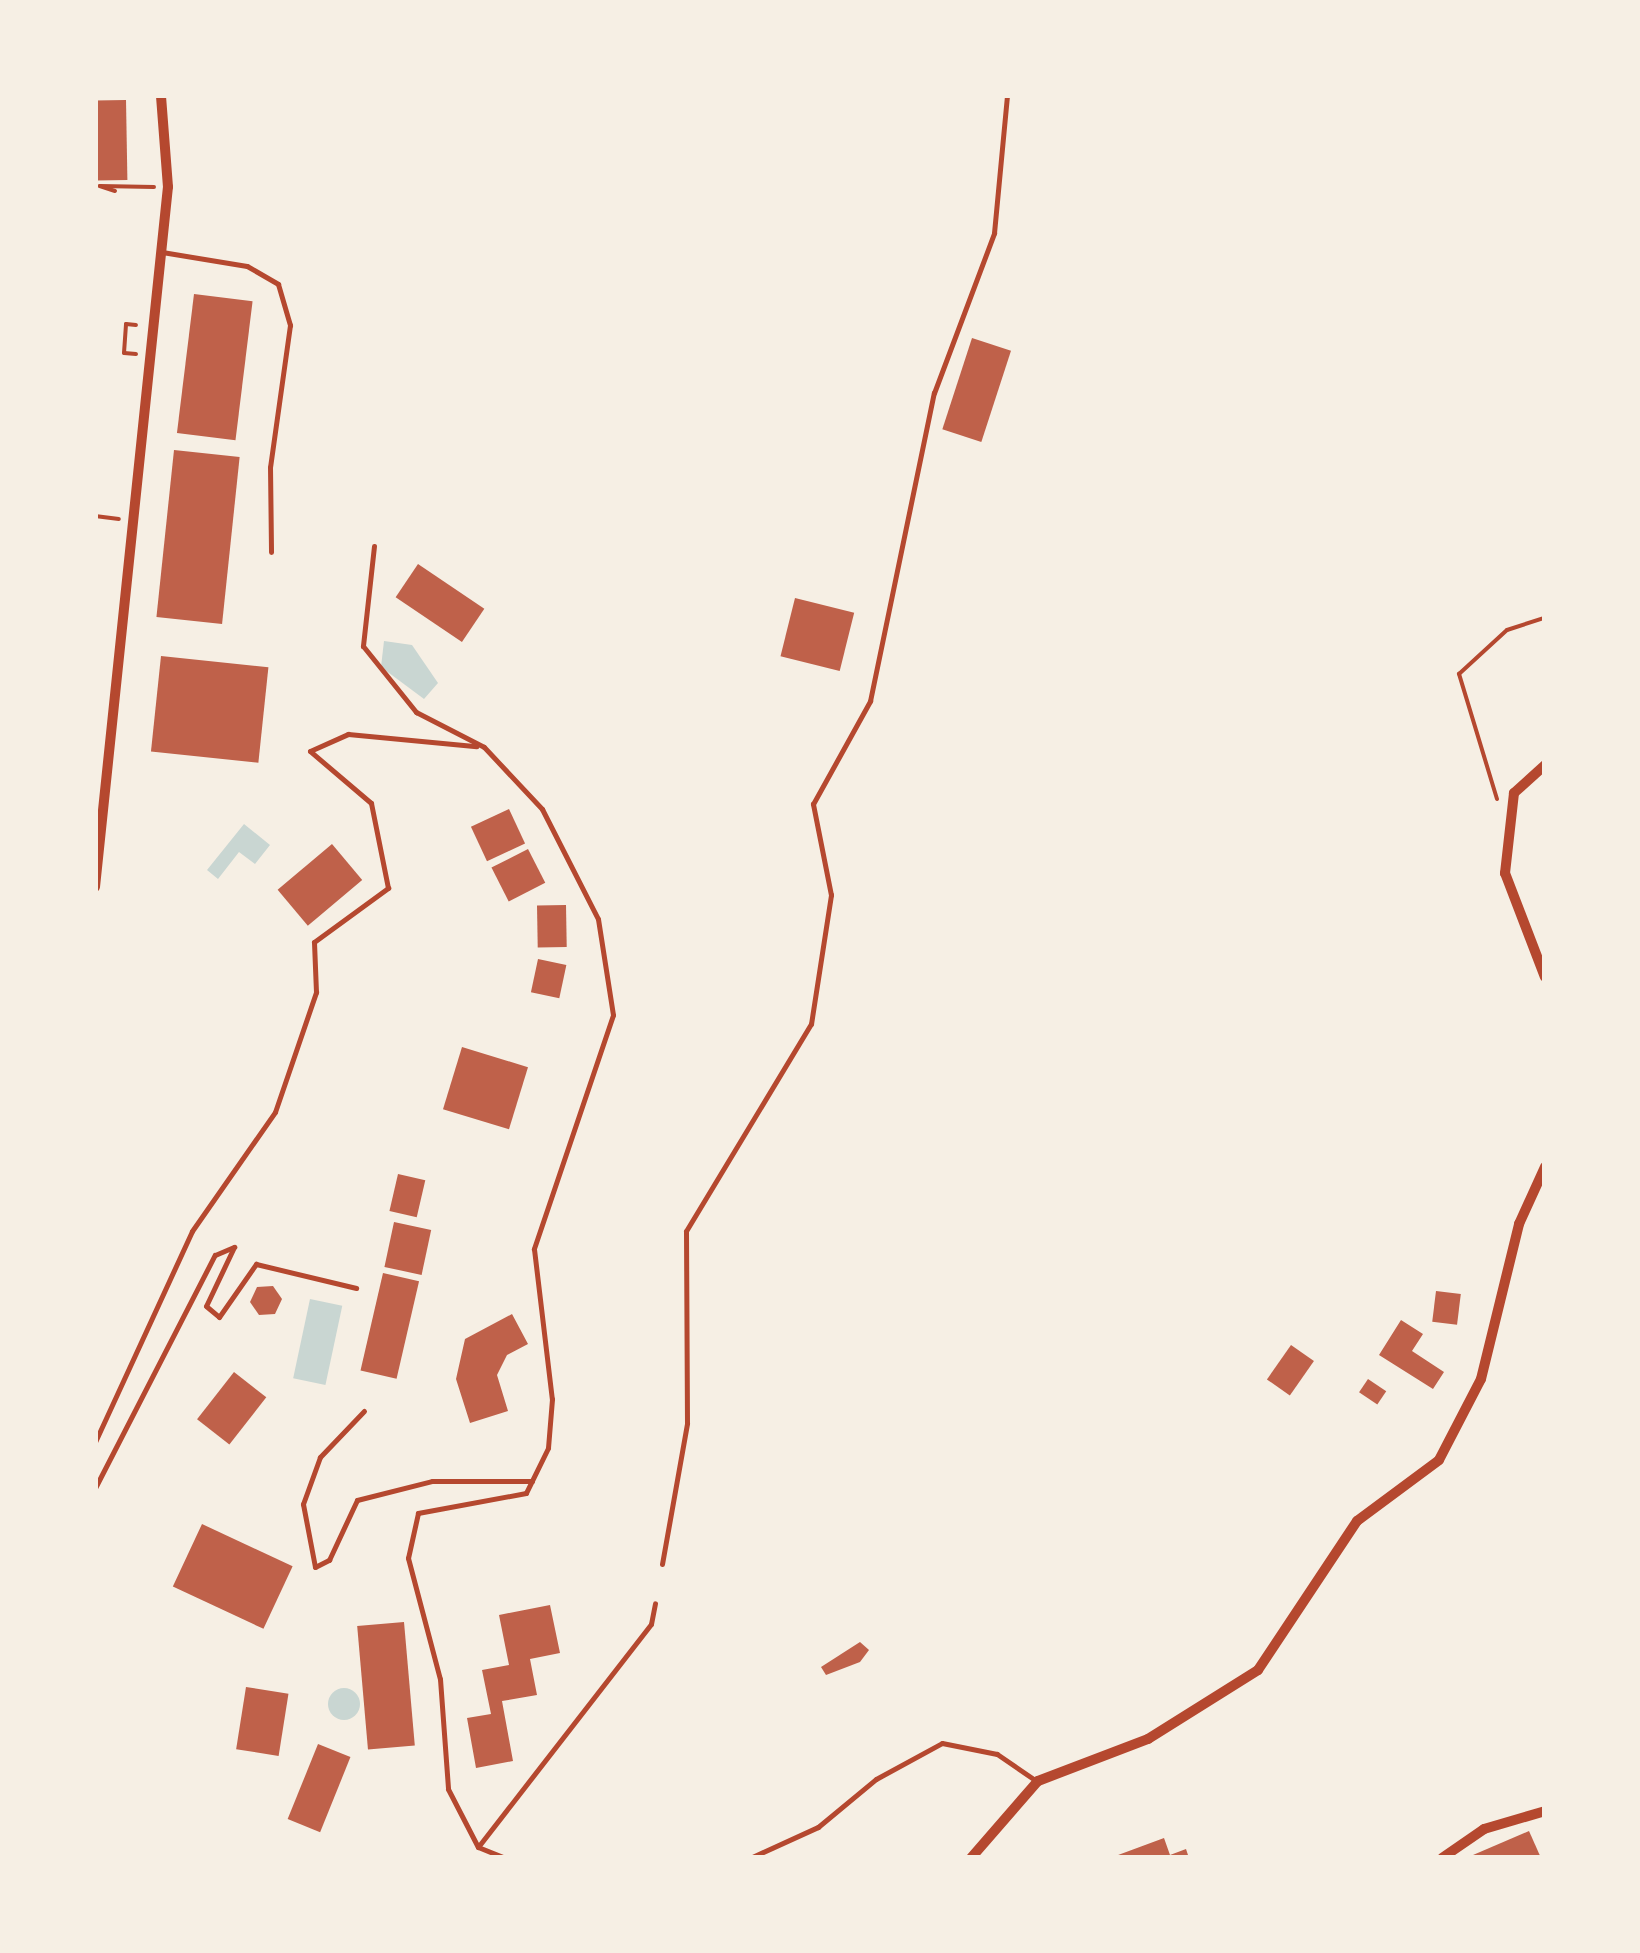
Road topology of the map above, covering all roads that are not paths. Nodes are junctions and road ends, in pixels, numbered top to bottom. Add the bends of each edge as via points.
1 (161, 95) edge
2 (1007, 95) edge
3 (162, 252) junction
4 (374, 546) dead end
5 (271, 552) dead end
6 (484, 747) junction
7 (1545, 764) edge
8 (95, 887) edge
9 (1540, 960) edge
10 (1545, 978) edge
11 (1545, 1167) edge
12 (356, 1288) dead end
13 (364, 1411) dead end
14 (95, 1442) edge
15 (532, 1481) junction
16 (95, 1488) edge
17 (662, 1564) dead end
18 (655, 1603) dead end
19 (1038, 1781) junction
20 (1545, 1811) edge
21 (478, 1847) junction
22 (505, 1858) edge
23 (750, 1858) edge
24 (971, 1858) edge
25 (1442, 1858) edge

1 - 3 street via 168,186
2 - 17 lane via 994,233 934,393 870,701 814,804 831,895 811,1024 686,1231 687,1422
3 - 5 lane via 246,266 278,284 290,326 270,467
3 - 8 street
4 - 6 lane via 363,646 416,712
6 - 14 lane via 348,734 310,751 372,803 388,888 314,942 316,992 275,1112 192,1230
6 - 15 lane via 542,810 598,919 613,1015 534,1249 552,1399 548,1448
7 - 9 street via 1514,792 1506,827 1515,917
9 - 10 street
11 - 19 street via 1519,1224 1481,1378 1439,1460 1357,1521 1258,1670 1148,1738
12 - 16 lane via 256,1264 218,1316 206,1306 234,1247 215,1254
13 - 15 lane via 320,1457 303,1504 315,1567 329,1560 357,1500 432,1480
15 - 21 lane via 526,1494 480,1508 418,1513 408,1558 440,1678 448,1790
18 - 21 lane via 651,1624
19 - 23 lane via 998,1754 942,1743 876,1779 818,1827
19 - 24 street
20 - 25 street via 1484,1829
21 - 22 lane

